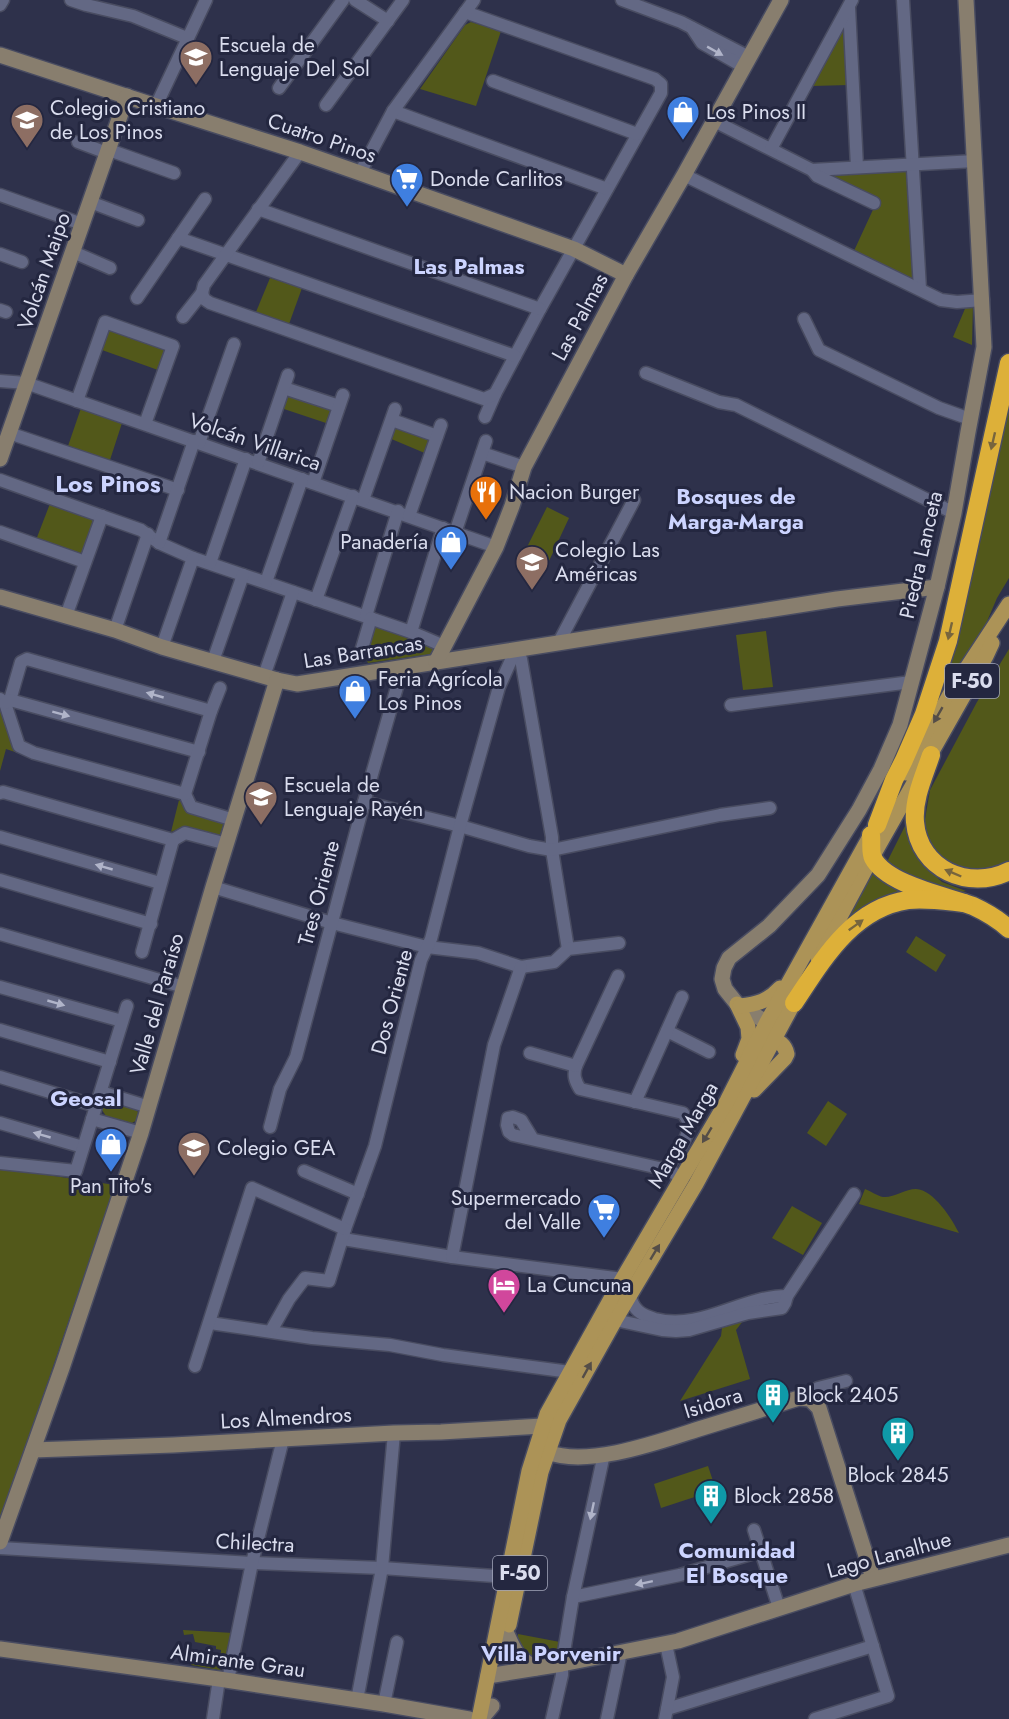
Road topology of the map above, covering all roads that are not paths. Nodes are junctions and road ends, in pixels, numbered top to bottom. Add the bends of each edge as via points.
1 (3, 0) edge
2 (70, 0) edge
3 (206, 0) edge
4 (343, 0) edge
5 (354, 0) edge
6 (403, 0) edge
7 (474, 0) edge
8 (622, 0) edge
9 (781, 0) edge
10 (903, 0) edge
11 (966, 0) edge
12 (850, 3) edge
13 (0, 5) edge
14 (465, 12) junction
15 (388, 21) junction
16 (187, 38) junction
17 (0, 55) edge
18 (747, 62) junction
19 (493, 81) dead end
20 (279, 88) dead end
21 (127, 96) junction
22 (326, 105) dead end
23 (156, 106) junction
24 (393, 111) junction
25 (714, 121) junction
26 (637, 134) junction
27 (78, 142) dead end
28 (771, 149) junction
29 (108, 151) junction
30 (300, 152) junction
31 (975, 161) junction
32 (913, 165) junction
33 (857, 167) junction
34 (812, 170) junction
35 (174, 173) dead end
36 (360, 173) junction
37 (684, 175) junction
38 (607, 189) junction
39 (0, 195) edge
40 (205, 199) dead end
41 (90, 202) junction
42 (874, 203) dead end
43 (258, 209) junction
44 (138, 220) dead end
45 (82, 224) junction
46 (178, 238) junction
47 (574, 249) junction
48 (73, 252) junction
49 (0, 254) edge
50 (226, 254) junction
51 (22, 262) dead end
52 (110, 268) dead end
53 (626, 275) junction
54 (920, 289) junction
55 (202, 293) junction
56 (137, 298) dead end
57 (983, 300) junction
58 (540, 309) junction
59 (183, 317) dead end
60 (804, 319) dead end
61 (234, 344) dead end
62 (515, 356) junction
63 (1009, 363) edge
64 (646, 373) dead end
65 (288, 375) dead end
66 (0, 381) edge
67 (26, 383) junction
68 (284, 388) junction
69 (495, 394) junction
70 (77, 401) junction
71 (484, 417) dead end
72 (970, 419) junction
73 (145, 424) junction
74 (9, 433) junction
75 (196, 442) junction
76 (0, 459) edge
77 (252, 461) junction
78 (524, 466) junction
79 (0, 480) edge
80 (308, 481) junction
81 (178, 490) junction
82 (358, 498) junction
83 (634, 500) dead end
84 (954, 513) junction
85 (404, 514) junction
86 (102, 516) junction
87 (449, 530) junction
88 (0, 532) edge
89 (148, 534) junction
90 (159, 543) junction
91 (496, 547) junction
92 (193, 558) junction
93 (85, 562) junction
94 (210, 562) junction
95 (243, 575) junction
96 (266, 582) junction
97 (937, 587) junction
98 (293, 592) junction
99 (0, 597) edge
100 (316, 600) junction
101 (1009, 604) edge
102 (66, 616) junction
103 (368, 617) junction
104 (115, 630) junction
105 (411, 632) junction
106 (559, 642) junction
107 (444, 646) junction
108 (162, 647) junction
109 (516, 649) junction
110 (360, 655) dead end
111 (213, 661) junction
112 (436, 662) junction
113 (403, 666) junction
114 (271, 678) junction
115 (911, 682) junction
116 (220, 688) dead end
117 (5, 701) edge
118 (731, 705) dead end
119 (211, 711) junction
120 (199, 752) junction
121 (931, 755) junction
122 (0, 793) edge
123 (185, 794) junction
124 (364, 802) junction
125 (770, 808) dead end
126 (234, 820) junction
127 (460, 826) junction
128 (874, 830) junction
129 (0, 837) edge
130 (173, 840) junction
131 (227, 844) junction
132 (552, 850) junction
133 (872, 857) junction
134 (1009, 871) edge
135 (0, 880) edge
136 (160, 883) junction
137 (213, 887) junction
138 (964, 903) junction
139 (332, 923) junction
140 (151, 924) junction
141 (1009, 928) edge
142 (0, 934) edge
143 (619, 943) dead end
144 (427, 947) junction
145 (568, 949) junction
146 (142, 952) dead end
147 (521, 967) junction
148 (793, 975) junction
149 (618, 976) dead end
150 (0, 987) edge
151 (184, 987) junction
152 (682, 997) dead end
153 (794, 1003) junction
154 (739, 1005) junction
155 (127, 1006) dead end
156 (123, 1022) junction
157 (0, 1030) edge
158 (667, 1031) junction
159 (770, 1032) junction
160 (709, 1052) dead end
161 (530, 1053) dead end
162 (110, 1062) junction
163 (576, 1066) junction
164 (0, 1077) edge
165 (101, 1092) junction
166 (635, 1102) junction
167 (734, 1102) junction
168 (96, 1106) junction
169 (149, 1107) junction
170 (92, 1119) junction
171 (0, 1123) edge
172 (270, 1127) dead end
173 (141, 1133) junction
174 (531, 1138) dead end
175 (83, 1147) junction
176 (0, 1163) edge
177 (669, 1165) junction
178 (304, 1171) dead end
179 (685, 1174) junction
180 (358, 1194) junction
181 (854, 1194) dead end
182 (344, 1234) junction
183 (452, 1257) junction
184 (624, 1287) junction
185 (787, 1296) junction
186 (615, 1320) junction
187 (210, 1323) junction
188 (271, 1331) junction
189 (195, 1366) dead end
190 (570, 1372) junction
191 (846, 1381) dead end
192 (810, 1400) junction
193 (542, 1426) junction
194 (394, 1433) junction
195 (283, 1439) junction
196 (33, 1450) junction
197 (547, 1452) junction
198 (604, 1454) junction
199 (754, 1530) dead end
200 (0, 1542) edge
201 (1009, 1545) edge
202 (0, 1548) edge
203 (761, 1551) junction
204 (252, 1563) junction
205 (382, 1568) junction
206 (508, 1577) junction
207 (873, 1578) junction
208 (854, 1584) junction
209 (573, 1597) junction
210 (779, 1608) junction
211 (507, 1634) junction
212 (397, 1642) dead end
213 (666, 1644) junction
214 (873, 1646) junction
215 (0, 1649) edge
216 (621, 1652) junction
217 (562, 1664) junction
218 (536, 1668) junction
219 (494, 1675) junction
220 (224, 1680) junction
221 (357, 1700) junction
222 (384, 1704) junction
223 (491, 1713) edge
224 (666, 1714) edge
225 (213, 1719) edge
226 (469, 1719) edge
227 (480, 1719) edge
228 (552, 1719) edge
229 (607, 1719) edge
230 (815, 1719) edge

1 - 13 street
2 - 16 street via 133,16
3 - 16 street
4 - 20 street
5 - 15 street
6 - 15 street
7 - 14 street
8 - 18 street via 681,22 692,28 702,44
9 - 18 street, Las Palmas
10 - 32 street
11 - 31 street, Piedra Lanceta
12 - 28 street
12 - 33 street
14 - 24 street
14 - 26 street via 655,79 661,84 661,93
15 - 22 street
16 - 23 street
17 - 21 street, Cuatro Pinos
18 - 25 street, Las Palmas
19 - 26 street
21 - 23 street, Cuatro Pinos
21 - 29 street, Volcán Maipo
23 - 30 street, Cuatro Pinos
24 - 36 street
24 - 38 street
25 - 28 street
25 - 37 street, Las Palmas
26 - 38 street
27 - 29 street
28 - 34 street
29 - 35 street
29 - 41 street, Volcán Maipo
30 - 36 street, Cuatro Pinos
30 - 43 street
31 - 32 street
31 - 57 street, Piedra Lanceta
32 - 33 street
32 - 54 street
33 - 34 street
34 - 42 street
36 - 47 street, Cuatro Pinos
37 - 53 street, Las Palmas
37 - 54 street
38 - 47 street
39 - 45 street
40 - 46 street
41 - 44 street
41 - 45 street, Volcán Maipo
43 - 50 street
43 - 58 street
45 - 48 street, Volcán Maipo
46 - 50 street
46 - 56 street
47 - 53 street, Cuatro Pinos
47 - 58 street
48 - 52 street
48 - 67 street, Volcán Maipo
49 - 51 street
50 - 55 street
50 - 62 street
53 - 78 street, Las Palmas
54 - 57 street via 941,300
55 - 59 street
55 - 69 street via 210,303 484,399
57 - 72 street, Piedra Lanceta via 984,347
58 - 62 street
60 - 72 street via 819,350
61 - 75 street
62 - 69 street
63 -> 128 highway via 948,641 924,714
64 - 84 street via 736,405
65 - 68 street
66 - 67 street, Volcán Villarica
67 - 70 street, Volcán Villarica
67 - 74 street, Volcán Maipo
68 - 77 street
68 - 80 street via 341,400
69 - 71 street
70 - 73 street, Volcán Villarica
70 - 73 street via 105,322 173,346
72 - 84 street, Piedra Lanceta
73 - 75 street, Volcán Villarica
74 - 76 street, Volcán Maipo
74 - 81 street
75 - 77 street, Volcán Villarica
75 - 81 street
77 - 80 street, Volcán Villarica
77 - 94 street
78 - 87 street via 484,447
78 - 91 street, Las Palmas
79 - 86 street
80 - 82 street, Volcán Villarica
80 - 96 street
81 - 90 street
82 - 85 street, Volcán Villarica
82 - 85 street via 394,414 439,431
82 - 100 street
83 - 106 street
84 - 97 street, Piedra Lanceta
85 - 87 street, Volcán Villarica
85 - 103 street
86 - 89 street
86 - 93 street
87 - 91 street, Volcán Villarica
87 - 105 street
88 - 93 street
89 - 90 street
89 - 104 street
90 - 92 street
91 - 107 street, Las Palmas
92 - 94 street
92 - 108 street
93 - 102 street
94 - 95 street
95 - 96 street
95 - 111 street
96 - 98 street
97 - 106 street, Las Barrancas
97 - 115 street, Piedra Lanceta
98 - 100 street
98 - 114 street
99 - 102 street, Las Barrancas
100 - 103 street
101 - 121 main road, Marga Marga / F-50 via 986,657
101 -> 128 main road, Marga Marga / F-50 via 953,689
102 - 104 street, Las Barrancas
103 - 105 street
103 - 110 street
104 - 108 street, Las Barrancas
105 - 107 street
106 - 109 street, Las Barrancas
107 - 112 street, Las Palmas
108 - 111 street, Las Barrancas
109 - 112 street, Las Barrancas
109 - 127 street, Dos Oriente via 499,687
109 - 132 street via 521,659
111 - 114 street, Las Barrancas
112 - 113 street, Las Barrancas
113 - 114 street, Las Barrancas via 297,684
113 - 124 street, Tres Oriente
114 - 126 street, Valle del Paraíso
115 - 118 street
115 - 154 street, Piedra Lanceta via 900,725 881,769 837,847 802,893 729,958 722,979
116 - 119 street
119 -> 117 street via 27,659 21,662
117 -> 120 street
117 - 123 street via 19,746
119 - 120 street
120 - 123 street
121 - 133 main road, Marga Marga / F-50
134 -> 121 highway via 985,879 958,876 942,868 924,849 915,814
122 - 130 street
123 - 126 street via 191,807
124 - 127 street
124 - 139 street, Tres Oriente
125 - 132 street
126 - 131 street, Valle del Paraíso
127 - 132 street
127 - 144 street, Dos Oriente
128 - 133 highway
128 - 148 main road, Marga Marga / F-50
136 -> 129 street
130 - 131 street via 185,833
130 - 136 street
131 - 137 street, Valle del Paraíso
132 - 145 street
133 - 138 highway via 903,882
133 - 153 main road, Marga Marga / F-50
135 - 140 street
136 - 140 street
137 - 139 street
137 - 151 street, Valle del Paraíso
138 - 141 highway
153 -> 138 highway via 829,952 852,927 874,913 906,901
139 - 144 street
139 - 172 street, Tres Oriente via 296,1057 280,1089
140 - 146 street
142 - 151 street
143 - 145 street
144 - 147 street via 478,954
144 - 180 street, Dos Oriente via 375,1146
145 - 147 street via 554,962
147 - 183 street via 494,1045
148 - 154 main road via 767,1000
148 - 159 main road, Marga Marga / F-50
149 - 163 street
150 -> 156 street
151 - 169 street, Valle del Paraíso
152 - 158 street
153 - 159 main road, Marga Marga / F-50
154 - 159 street, Piedra Lanceta
154 - 167 main road via 749,1039
155 - 156 street
156 - 162 street
157 - 162 street
158 - 160 street
158 - 166 street
159 - 167 main road, Marga Marga / F-50
159 - 167 main road via 786,1050 785,1058
161 - 163 street
162 - 165 street
163 - 166 street via 575,1082 580,1089
164 - 168 street
165 - 168 street
165 - 169 street
166 - 177 street via 683,1113 688,1121 689,1130
167 -> 179 main road, Marga Marga / F-50
184 -> 167 main road, Marga Marga / F-50 via 694,1188
168 - 170 street
169 - 173 street, Valle del Paraíso
170 - 173 street
170 - 175 street
175 -> 171 street
173 - 196 street, Valle del Paraíso
174 - 177 street via 659,1168
175 - 176 street via 76,1171
177 - 179 street
178 - 180 street
179 - 184 main road, Marga Marga / F-50
180 - 182 street, Dos Oriente
181 - 185 street
182 - 183 street
182 - 187 street via 252,1188
182 - 188 street, Dos Oriente via 329,1281 305,1278
183 - 184 street
184 - 185 street via 632,1306 643,1315 671,1323
184 - 186 main road, Marga Marga / F-50
184 - 190 main road, Marga Marga / F-50
185 - 186 street via 782,1308 689,1330 662,1330
197 -> 186 main road, Marga Marga / F-50 via 558,1420
187 - 188 street
187 - 189 street
188 - 190 street
190 - 193 main road, Marga Marga / F-50
191 - 192 street via 818,1388
192 - 198 street, Isidora via 798,1398 635,1449
192 - 207 street via 819,1408
193 - 194 street, Los Almendros
193 - 197 main road via 542,1446
193 - 206 main road, Marga Marga / F-50
194 - 195 street, Los Almendros
194 - 205 street
195 - 196 street, Los Almendros
195 - 204 street
196 - 200 street, Valle del Paraíso
197 - 198 street, Isidora via 570,1457
197 - 211 main road, Marga Marga / F-50
198 -> 209 street
199 - 203 street
201 - 207 street, Lago Lanalhue
202 - 204 street, Chilectra
203 -> 209 street via 680,1575
203 - 210 street
204 - 205 street, Chilectra
204 - 220 street
205 - 206 street, Chilectra
205 - 221 street
206 - 219 main road, Marga Marga / F-50
207 - 208 street, Lago Lanalhue
208 - 210 street, Lago Lanalhue
208 - 214 street
209 - 217 street
210 - 213 street, Lago Lanalhue
211 - 218 street via 519,1657
211 - 219 main road, Marga Marga / F-50
212 - 222 street
213 - 216 street, Lago Lanalhue
213 - 224 street via 673,1677
214 - 224 street
214 - 230 street via 888,1696
215 - 220 street, Almirante Grau
216 - 217 street, Lago Lanalhue
216 - 229 street
217 - 218 street, Lago Lanalhue
217 - 228 street
218 - 219 street, Lago Lanalhue
219 - 223 main road, Marga Marga / F-50
219 - 227 main road, Marga Marga / F-50
220 - 221 street, Almirante Grau
220 - 225 street
221 - 222 street, Almirante Grau
222 - 226 street, Almirante Grau
223 - 227 street

